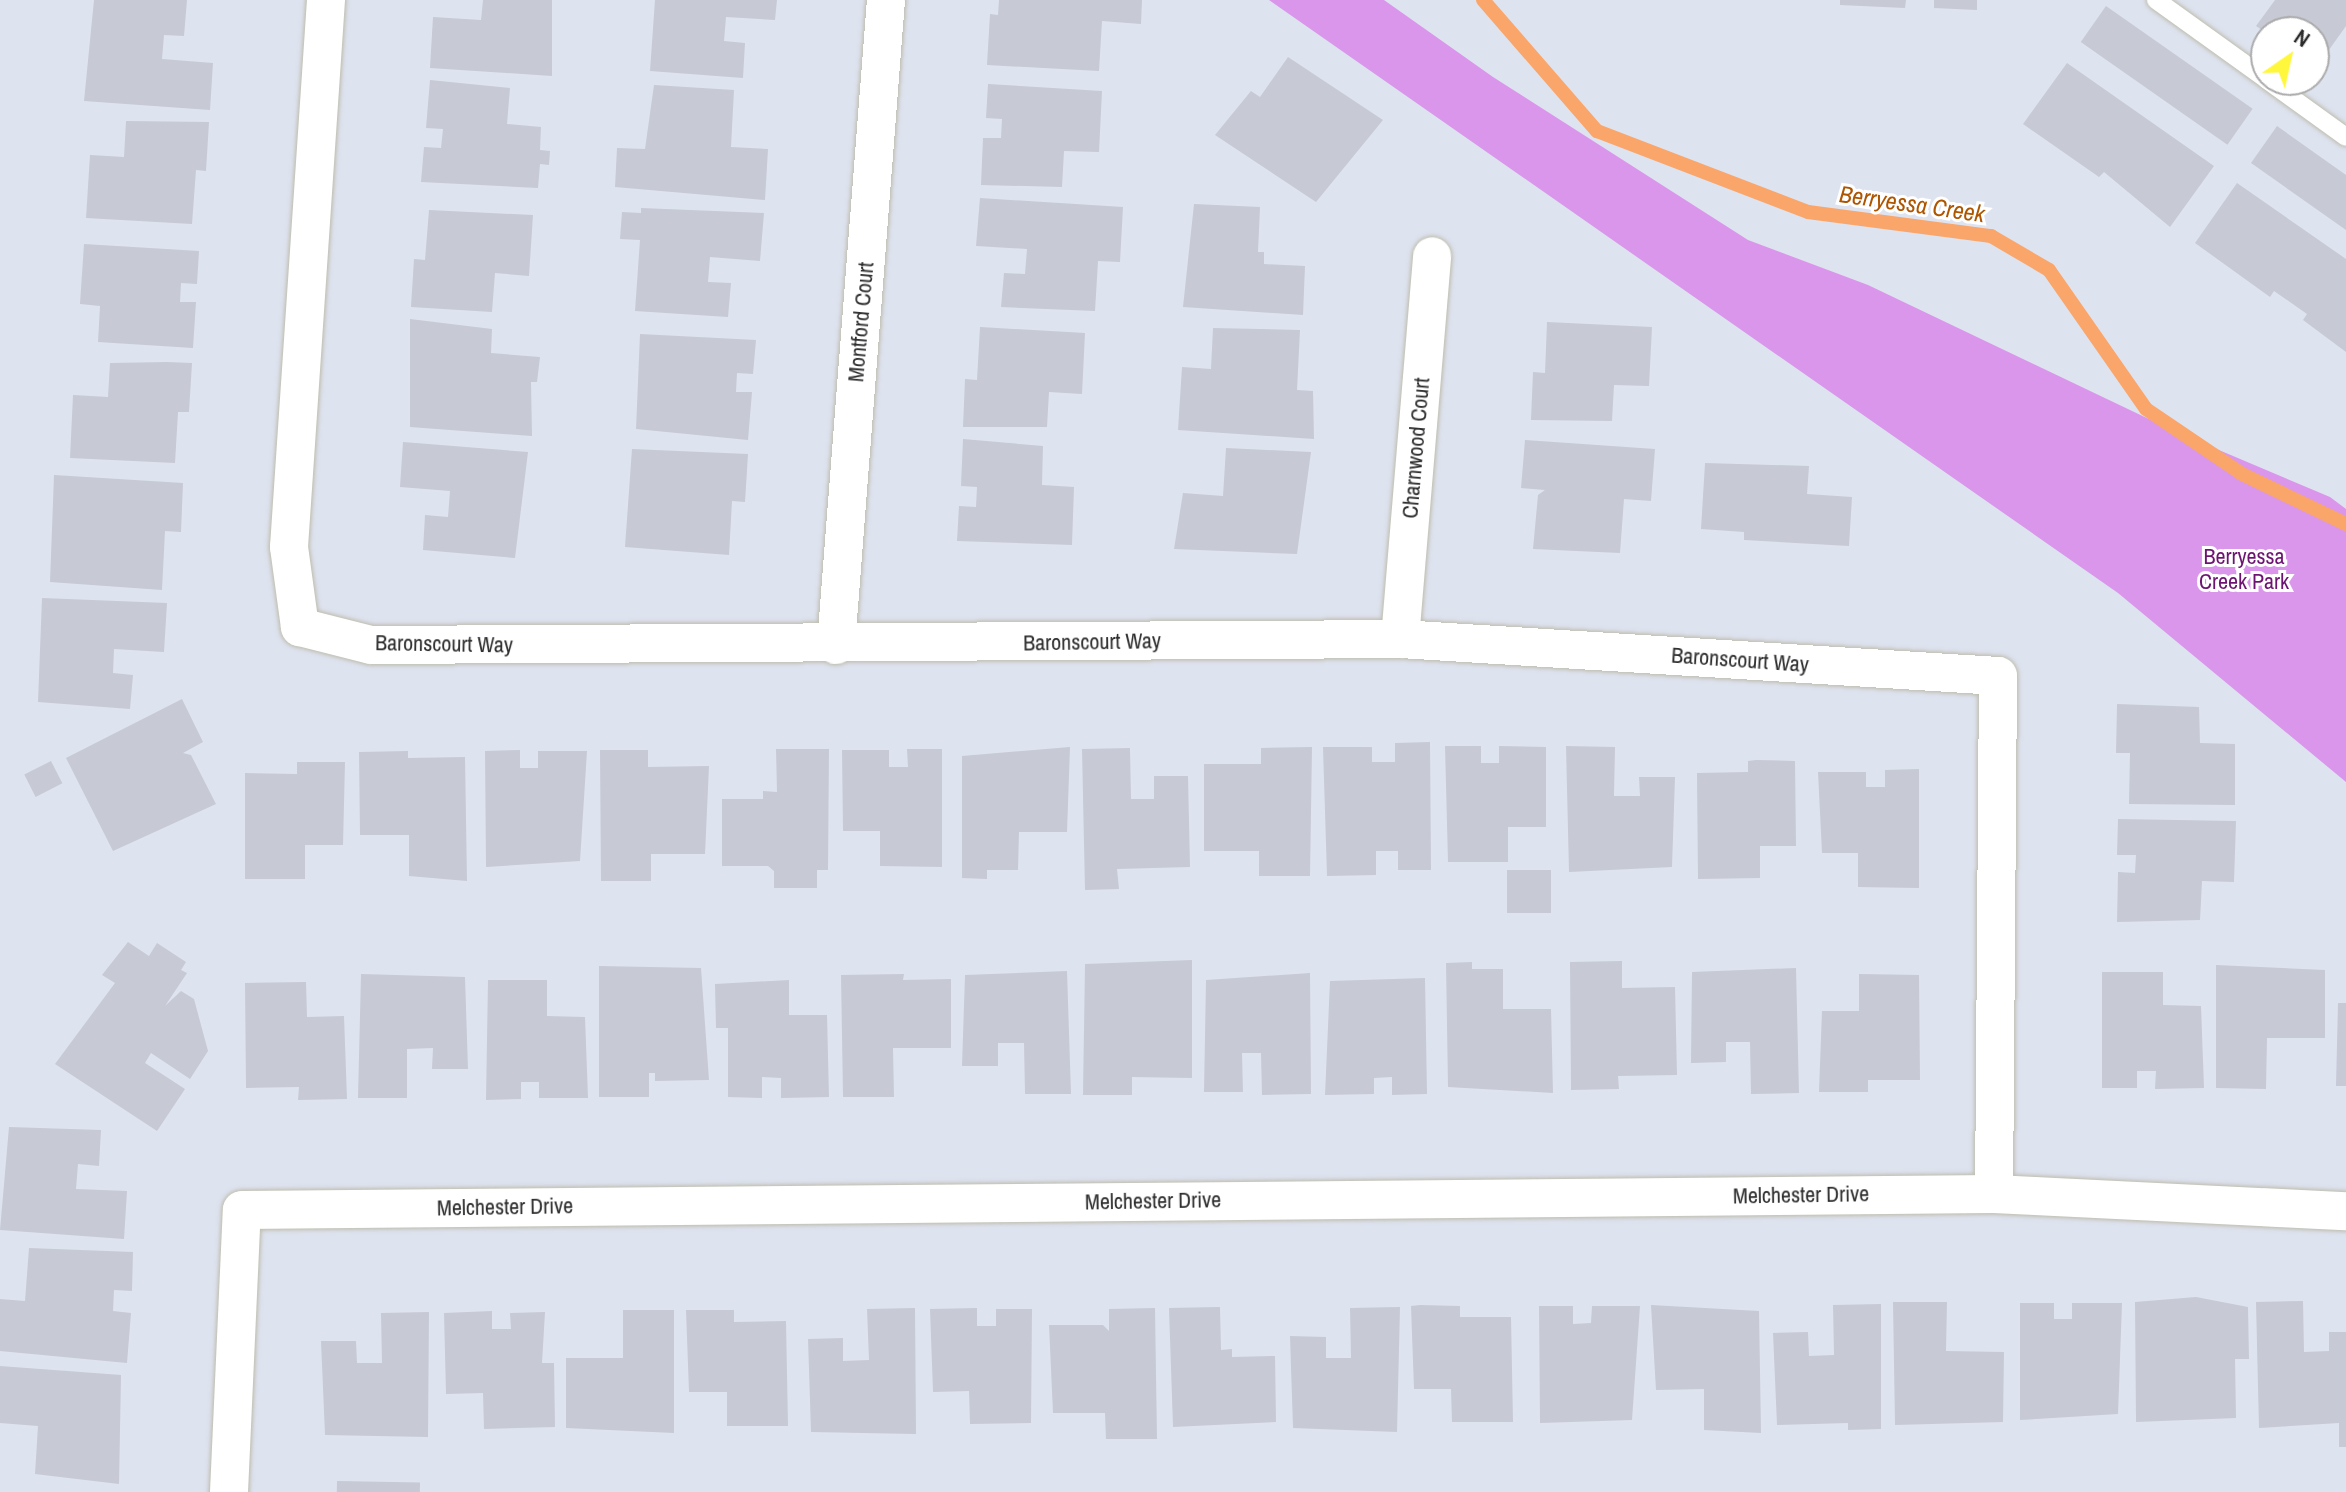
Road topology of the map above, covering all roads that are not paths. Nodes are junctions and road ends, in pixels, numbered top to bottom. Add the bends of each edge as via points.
1 (326, 0) edge
2 (886, 0) edge
3 (2156, 0) edge
4 (2250, 68) edge
5 (2288, 96) edge
6 (2346, 137) edge
7 (1432, 256) dead end
8 (1400, 639) junction
9 (836, 645) junction
10 (1994, 1194) junction
11 (2346, 1211) edge
12 (229, 1492) edge

1 - 9 street, Baronscourt Way via 289,547 300,627 371,645
2 - 9 street, Montford Court
3 - 4 lane
5 - 6 lane
7 - 8 street, Charnwood Court
8 - 9 street, Baronscourt Way
8 - 10 street, Baronscourt Way via 1998,676
10 - 11 street, Melchester Drive
10 - 12 street, Melchester Drive via 242,1210

